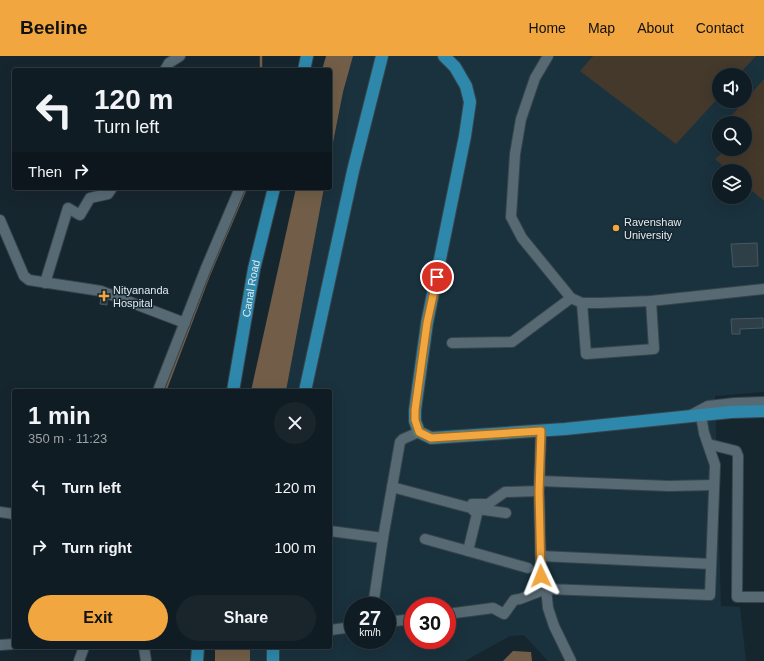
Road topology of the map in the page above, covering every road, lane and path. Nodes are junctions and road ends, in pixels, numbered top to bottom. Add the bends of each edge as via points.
1 (180, 56) edge
2 (307, 56) edge
3 (382, 56) edge
4 (444, 56) edge
5 (548, 56) edge
6 (166, 68) edge
7 (304, 68) edge
8 (111, 190) edge
9 (239, 190) edge
10 (274, 190) edge
11 (1, 223) edge
12 (45, 283) junction
13 (764, 289) edge
14 (571, 298) junction
15 (651, 301) junction
16 (582, 304) junction
17 (186, 323) junction
18 (452, 343) dead end
19 (159, 389) edge
20 (233, 389) edge
21 (305, 389) edge
22 (764, 402) edge
23 (764, 411) edge
24 (695, 416) junction
25 (541, 431) junction
26 (419, 432) junction
27 (708, 444) junction
28 (714, 485) junction
29 (539, 486) junction
30 (392, 487) junction
31 (471, 508) junction
32 (0, 512) edge
33 (506, 513) dead end
34 (12, 514) edge
35 (332, 531) edge
36 (383, 538) junction
37 (425, 539) dead end
38 (468, 552) junction
39 (541, 556) junction
40 (711, 564) junction
41 (528, 568) dead end
42 (546, 589) junction
43 (374, 597) edge
44 (764, 597) edge
45 (456, 613) edge
46 (344, 628) edge
47 (332, 630) edge
48 (12, 644) edge
49 (0, 645) edge
50 (83, 649) edge
51 (144, 649) edge
52 (198, 649) edge
53 (273, 649) edge
54 (79, 661) edge
55 (146, 661) edge
56 (197, 661) edge
57 (273, 661) edge
58 (571, 661) edge

1 - 6 street
2 - 7 main road
3 - 21 main road via 353,172
4 - 26 main road via 455,67 466,86 470,102 427,323 415,410
5 - 14 street via 536,78 521,119 515,154 511,217 522,238
8 - 12 street via 108,194 90,198 80,215 68,208
9 - 17 street
10 - 20 main road, Canal Road via 254,269
11 - 12 street via 24,276 32,281
12 - 17 street via 101,291
13 - 15 street
14 - 16 street
14 - 18 street via 512,342
15 - 16 street
15 - 16 street via 654,349 586,354
17 - 19 street
22 - 24 street via 708,406
23 - 24 main road
24 - 25 main road
24 - 27 street
25 - 26 main road via 431,438
25 - 29 street
26 - 30 street via 400,442
27 - 28 street via 715,465
27 - 44 street via 736,451 738,456 737,597
28 - 29 street
28 - 40 street
29 - 31 street via 505,492 488,504 472,504
29 - 39 street
30 - 31 street
30 - 36 street
31 - 33 street
31 - 38 street via 477,514
32 - 34 street
35 - 36 street
36 - 43 street
37 - 38 street
38 - 41 street
39 - 40 street
39 - 42 street via 541,576
40 - 42 street via 710,595
42 - 45 street via 514,600 504,614 493,608
42 - 58 street via 548,608 554,626
46 - 47 street
48 - 49 street
50 - 54 street
51 - 55 street
52 - 56 main road
53 - 57 main road

